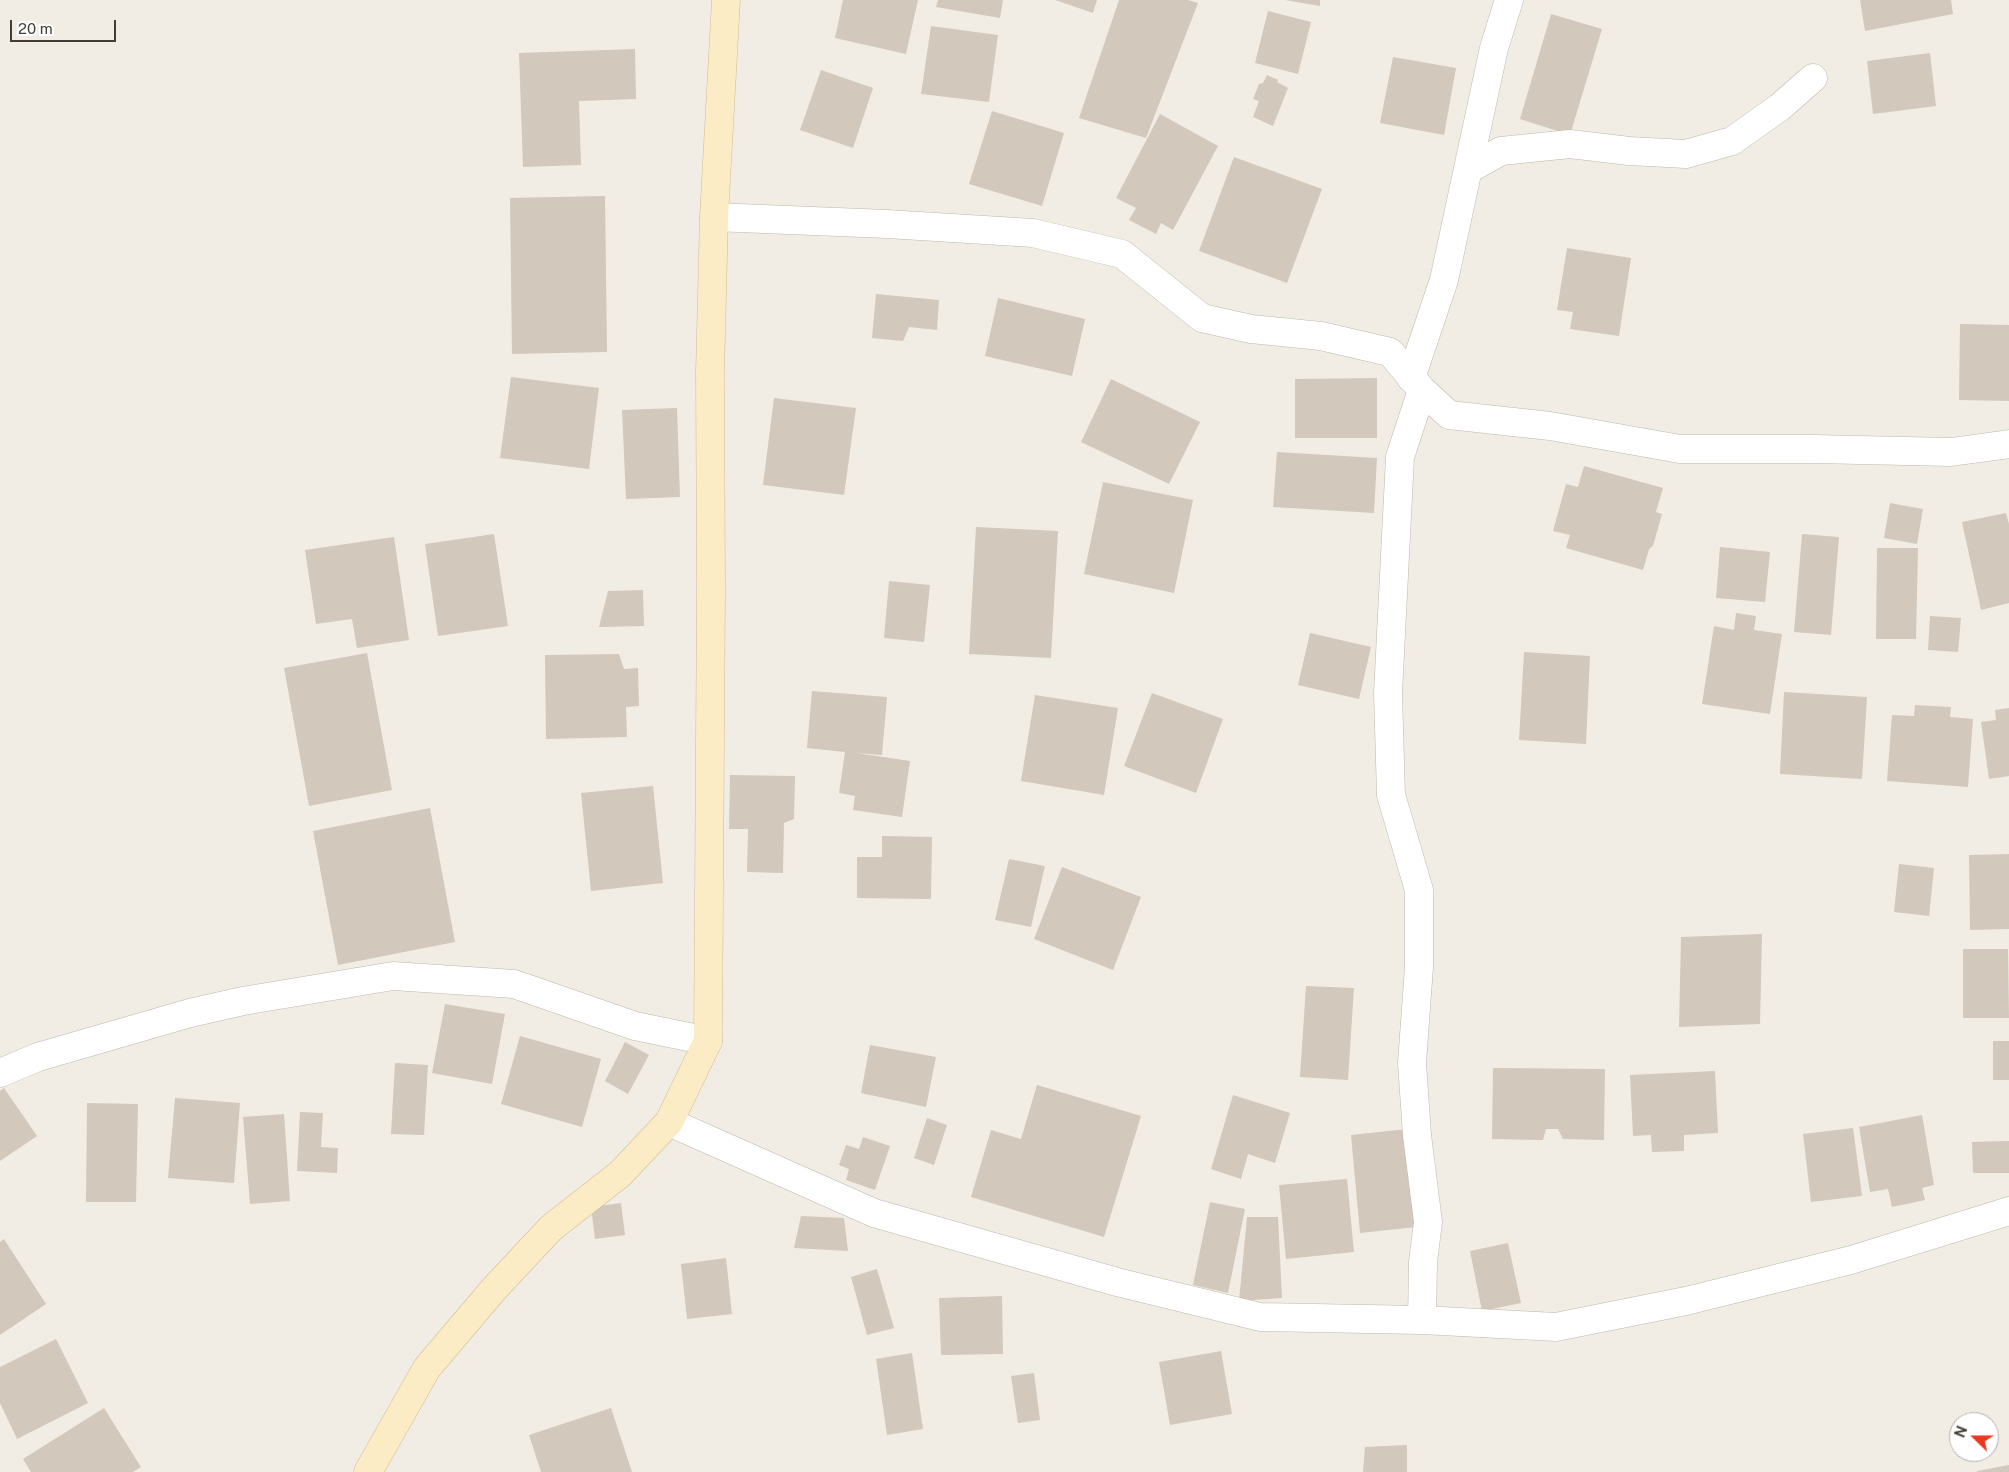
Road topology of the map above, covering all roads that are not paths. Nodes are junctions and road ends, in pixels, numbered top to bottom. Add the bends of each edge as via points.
1 (726, 0) edge
2 (1509, 0) edge
3 (1813, 78) dead end
4 (1469, 169) junction
5 (714, 218) junction
6 (1416, 384) junction
7 (2009, 444) edge
8 (708, 1040) junction
9 (0, 1072) edge
10 (669, 1122) junction
11 (2009, 1211) edge
12 (1422, 1320) junction
13 (368, 1472) edge

1 - 5 street
2 - 4 street via 1494,48
3 - 4 street via 1780,107 1732,141 1705,149 1686,154 1570,144 1501,151
4 - 6 street
5 - 6 street via 887,224 1042,235 1122,254 1202,318 1251,329 1321,336 1390,352
5 - 8 street via 710,372
6 - 7 street via 1449,415 1550,426 1680,449 1951,452
6 - 12 street via 1400,457 1388,693 1390,795 1419,890 1419,967 1412,1064 1428,1222 1423,1262
8 - 9 street via 635,1026 514,984 393,976 190,1013 38,1057
8 - 10 street
10 - 12 street via 874,1213 1117,1282 1260,1317
10 - 13 street via 620,1174 551,1228 494,1289 427,1368
11 - 12 street via 1851,1260 1626,1314 1556,1327

